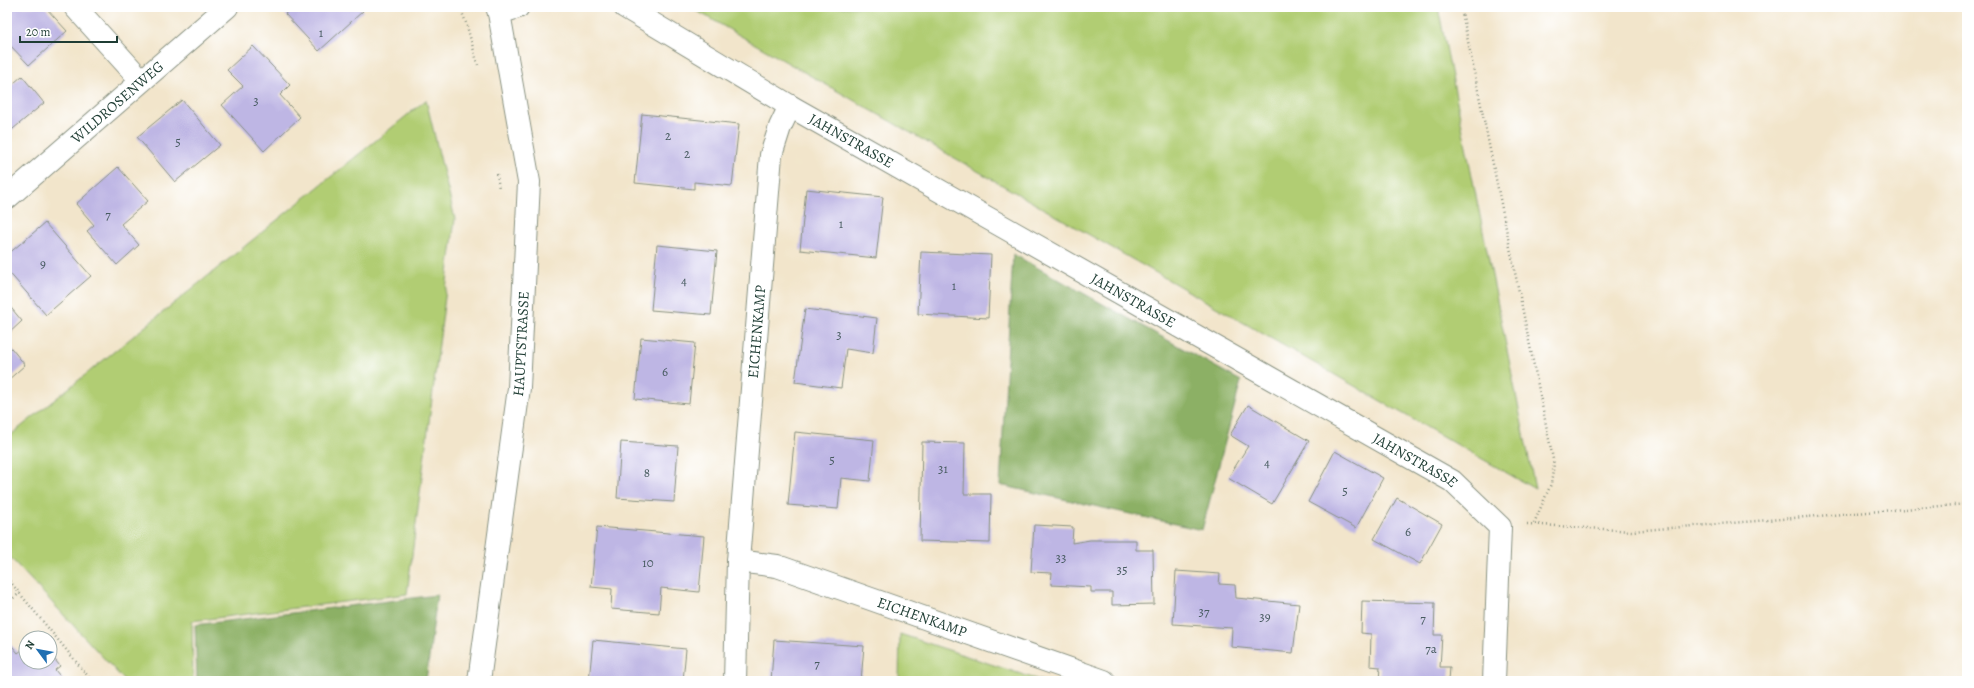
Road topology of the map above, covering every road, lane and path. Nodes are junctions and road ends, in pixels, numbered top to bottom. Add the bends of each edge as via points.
1 (75, 7) edge
2 (227, 7) edge
3 (460, 7) edge
4 (626, 7) edge
5 (1461, 7) edge
6 (505, 9) edge
7 (478, 68) dead end
8 (141, 80) junction
9 (790, 106) junction
10 (496, 168) dead end
11 (499, 191) dead end
12 (7, 198) edge
13 (1967, 504) edge
14 (738, 561) junction
15 (7, 578) edge
16 (20, 593) junction
17 (7, 603) edge
18 (92, 681) edge
19 (479, 681) edge
20 (735, 681) edge
21 (1104, 681) edge
22 (1494, 681) edge

1 - 8 street
2 - 8 street, WILDROSENWEG
3 - 7 path
4 - 9 street, JAHNSTRASSE
5 - 13 path via 1554,464 1551,484 1534,523 1632,532
6 - 19 street, HAUPTSTRASSE via 530,182 520,388
8 - 12 street, WILDROSENWEG
9 - 14 street, EICHENKAMP via 771,155
9 - 22 street, JAHNSTRASSE via 1452,480 1500,527
10 - 11 path
14 - 20 street, EICHENKAMP
14 - 21 street, EICHENKAMP via 777,566
15 - 16 path
16 - 17 path
16 - 18 path

